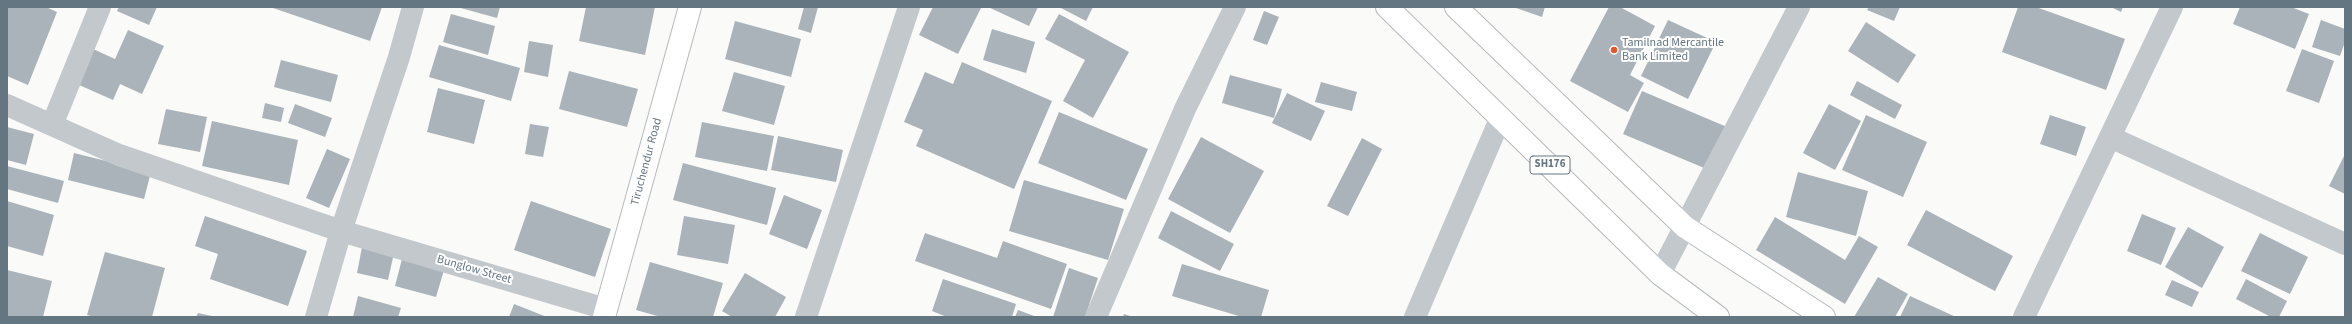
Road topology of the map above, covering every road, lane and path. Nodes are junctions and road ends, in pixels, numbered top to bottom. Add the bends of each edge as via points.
1 (100, 7) edge
2 (413, 7) edge
3 (690, 7) edge
4 (909, 7) edge
5 (1235, 7) edge
6 (1387, 7) edge
7 (1456, 7) edge
8 (1799, 7) edge
9 (2172, 7) edge
10 (7, 105) edge
11 (1501, 117) junction
12 (52, 125) junction
13 (2110, 137) junction
14 (1685, 227) junction
15 (341, 231) junction
16 (2345, 244) edge
17 (1660, 274) junction
18 (605, 313) edge
19 (316, 317) edge
20 (806, 317) edge
21 (1096, 317) edge
22 (1415, 317) edge
23 (1718, 317) edge
24 (1824, 317) edge
25 (2024, 317) edge

1 - 12 street
2 - 15 street
3 - 18 main road, Tiruchendur Road
4 - 20 street
5 - 21 street via 1185,109
6 - 11 main road, SH176
7 - 14 main road
8 - 14 street
9 - 13 street
10 - 12 street, Bunglow Street
11 - 17 main road, SH176
11 - 22 street
12 - 15 street, Bunglow Street via 119,154
13 - 16 street
13 - 25 street
14 - 17 street
14 - 24 main road
15 - 18 street, Bunglow Street
15 - 19 street
17 - 23 main road, SH176

